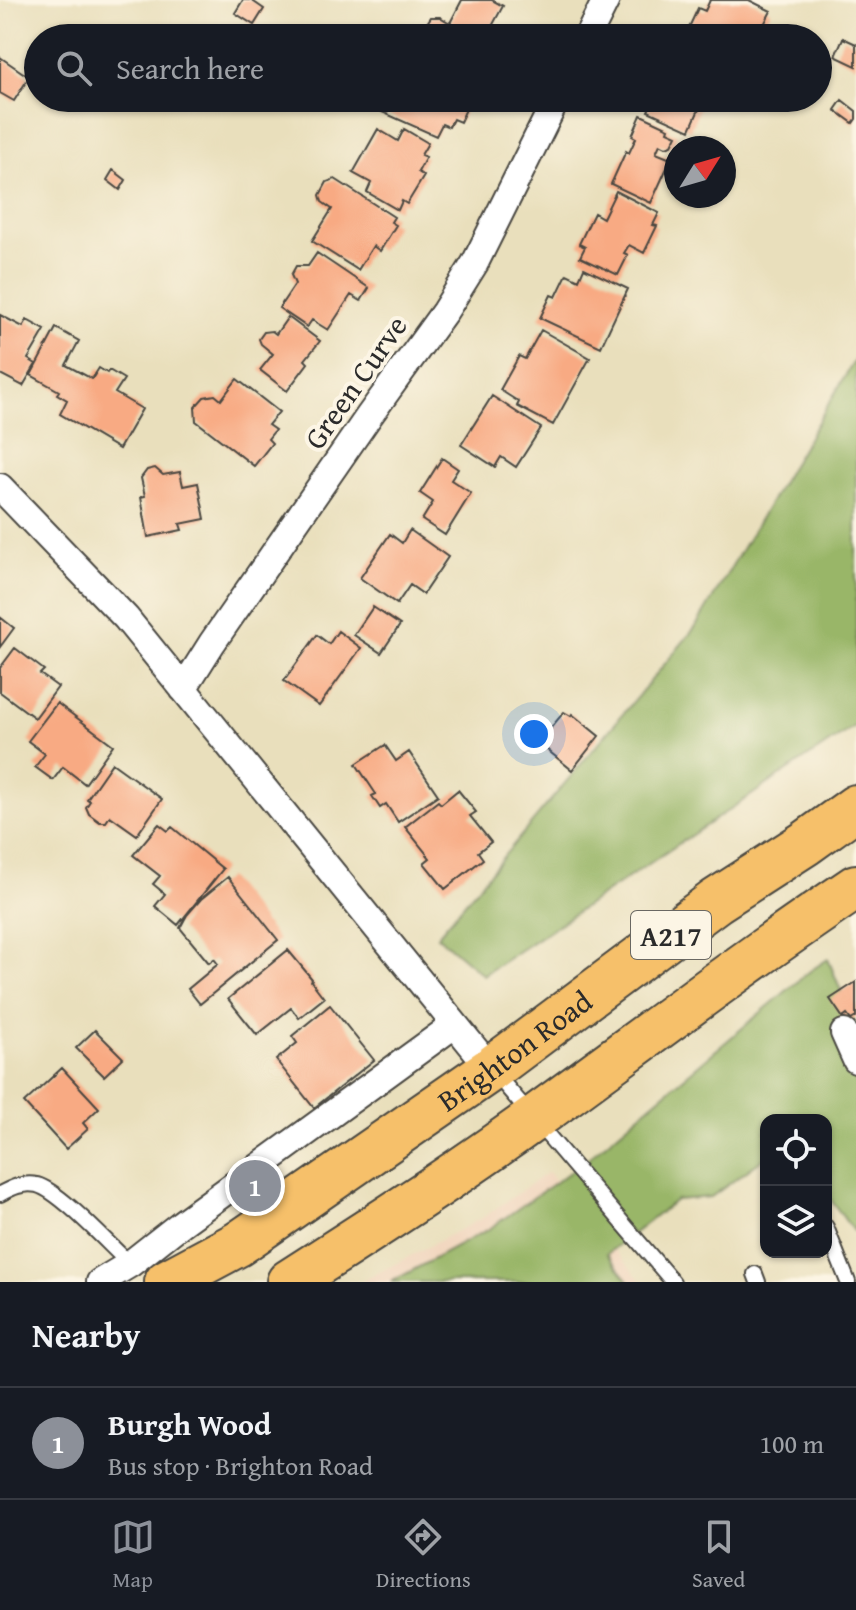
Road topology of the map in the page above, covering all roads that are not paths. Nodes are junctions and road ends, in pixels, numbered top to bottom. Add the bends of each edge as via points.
1 (606, 0) edge
2 (594, 24) edge
3 (550, 112) edge
4 (0, 487) edge
5 (183, 689) junction
6 (856, 807) edge
7 (856, 887) edge
8 (454, 1025) junction
9 (844, 1033) dead end
10 (856, 1060) edge
11 (491, 1069) junction
12 (533, 1119) junction
13 (0, 1194) edge
14 (832, 1242) edge
15 (148, 1273) edge
16 (100, 1282) edge
17 (289, 1282) edge
18 (673, 1282) edge
19 (848, 1282) edge

1 - 2 street
3 - 5 street, Green Curve via 475,263 445,311
4 - 5 street via 126,618
5 - 8 street
6 - 11 highway, Brighton Road / A217 via 716,901
7 - 12 highway, A217
8 - 11 street
8 - 15 street, Brighton Road via 182,1223
9 - 10 street
11 - 12 lane
11 - 15 highway, Brighton Road / A217 via 238,1244
12 - 17 highway, A217
12 - 18 lane
13 - 15 lane via 18,1185 37,1185 60,1198
14 - 19 lane
15 - 16 street, Brighton Road

